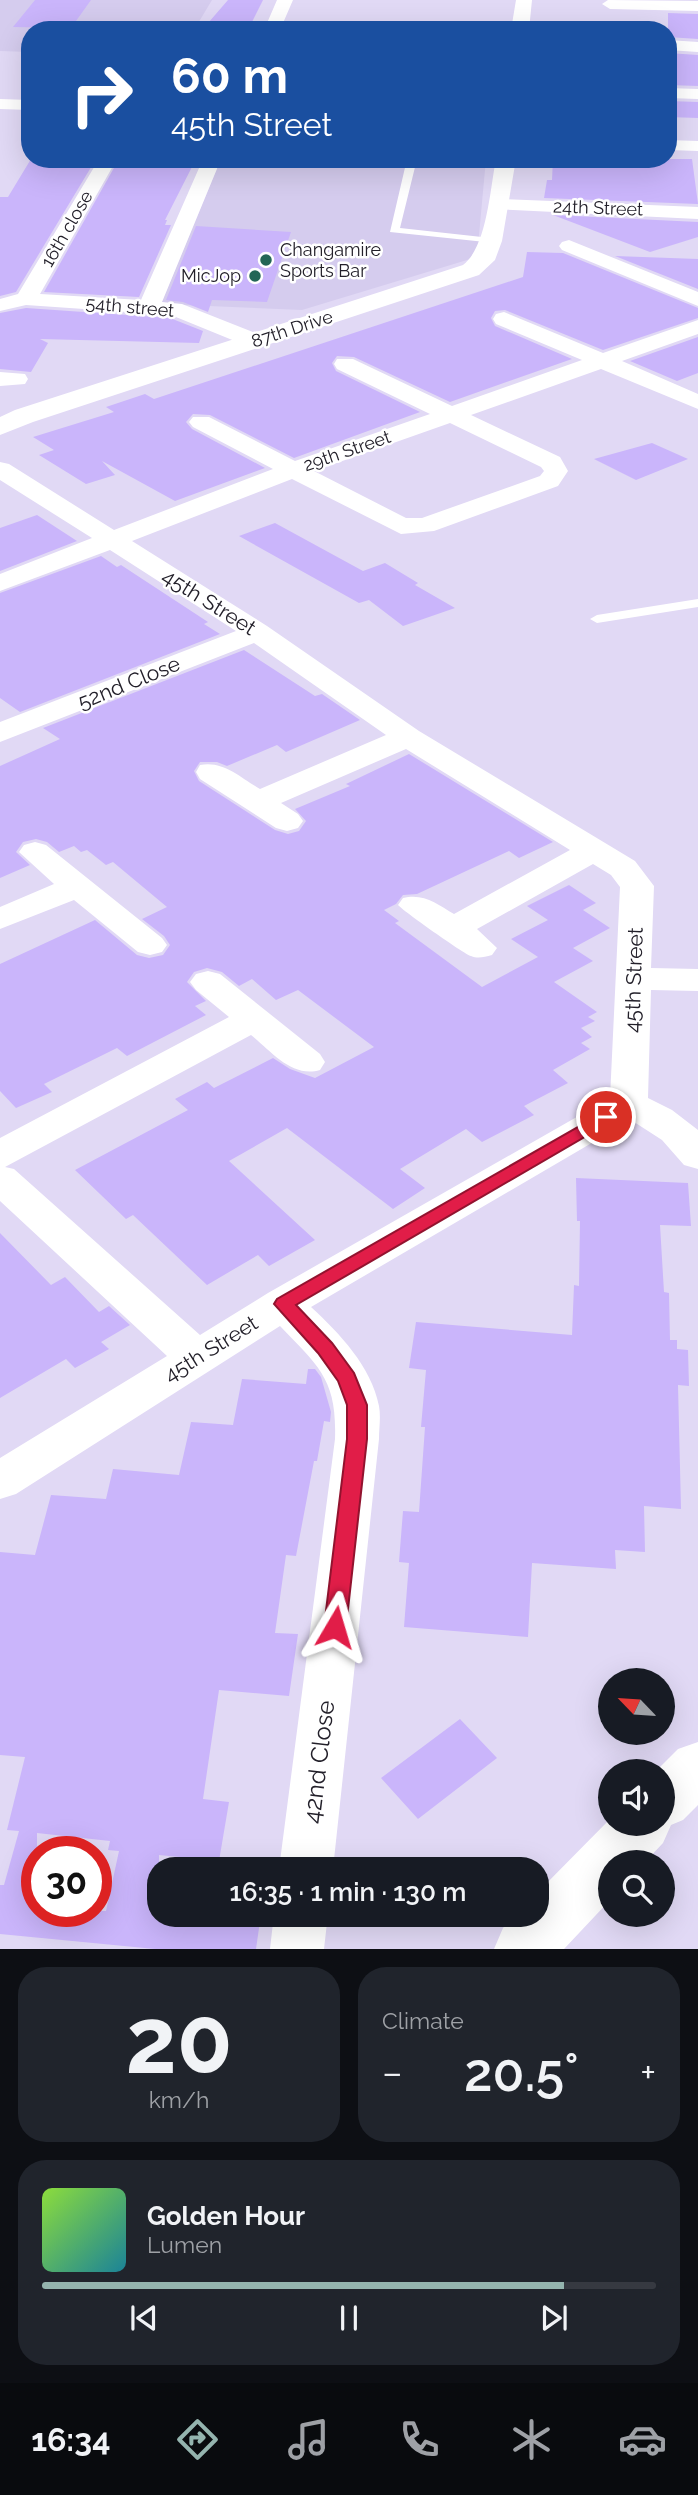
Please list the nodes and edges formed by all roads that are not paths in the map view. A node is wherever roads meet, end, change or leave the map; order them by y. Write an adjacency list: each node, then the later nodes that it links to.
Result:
1 (285, 0): 5 (street)
2 (524, 0): 6 (street)
3 (610, 4): 4 (street)
4 (698, 6)
5 (276, 21)
6 (521, 21)
7 (677, 46): 8 (street)
8 (698, 47)
9 (677, 93): 10 (street)
10 (698, 94)
11 (0, 104): 12 (street)
12 (21, 105)
13 (677, 145): 14 (street)
14 (698, 146)
15 (103, 168): 25 (street, 16th close)
16 (208, 168): 28 (street)
17 (410, 168): 21 (lane)
18 (505, 168): 19 (street, 87th Drive)
19 (499, 205): 20 (street, 24th Street); 21 (street, 87th Drive)
20 (698, 213)
21 (491, 241): 31 (street, 87th Drive)
22 (569, 246): 23 (street)
23 (607, 263): 24 (street); 26 (street)
24 (573, 274)
25 (26, 299): 27 (street, 54th street); 28 (street, 54th street)
26 (698, 300)
27 (0, 304)
28 (149, 307): 31 (street, 54th street)
29 (504, 319): 32 (street)
30 (698, 327): 32 (street, 29th Street)
31 (254, 341): 37 (street, 87th Drive)
32 (603, 363): 34 (street); 35 (street, 29th Street)
33 (345, 364): 35 (street)
34 (698, 402)
35 (451, 415): 39 (street, 29th Street); 39 (street)
36 (201, 422): 39 (street)
37 (0, 427)
38 (0, 469): 40 (street, 45th Street)
39 (293, 470): 40 (street, 29th Street)
40 (110, 540): 41 (street, 29th Street); 44 (street, 45th Street)
41 (0, 583)
42 (698, 603): 43 (lane)
43 (597, 619)
44 (257, 632): 45 (street, 52nd Close); 46 (street, 45th Street)
45 (0, 733)
46 (408, 737): 48 (street); 50 (street, 45th Street)
47 (211, 772): 48 (street)
48 (257, 802): 49 (street)
49 (287, 821)
50 (593, 850): 53 (street); 56 (street, 45th Street)
51 (35, 852): 52 (street)
52 (78, 886): 54 (street); 55 (street)
53 (415, 905)
54 (0, 919)
55 (150, 945)
56 (634, 978): 57 (street); 61 (street, 45th Street)
57 (698, 980)
58 (208, 982): 59 (street)
59 (254, 1019): 60 (street); 62 (street)
60 (307, 1062)
61 (629, 1104): 63 (street); 65 (street, 45th Street)
62 (0, 1156)
63 (698, 1156)
64 (0, 1179): 66 (street)
65 (283, 1304): 66 (street, 45th Street); 71 (street, 42nd Close)
66 (197, 1358): 67 (street, 45th Street)
67 (0, 1481)
68 (698, 1767): 69 (street)
69 (675, 1790)
70 (632, 1836): 74 (street)
71 (307, 1857)
72 (300, 1927): 73 (street)
73 (297, 1949)
74 (524, 1949)

